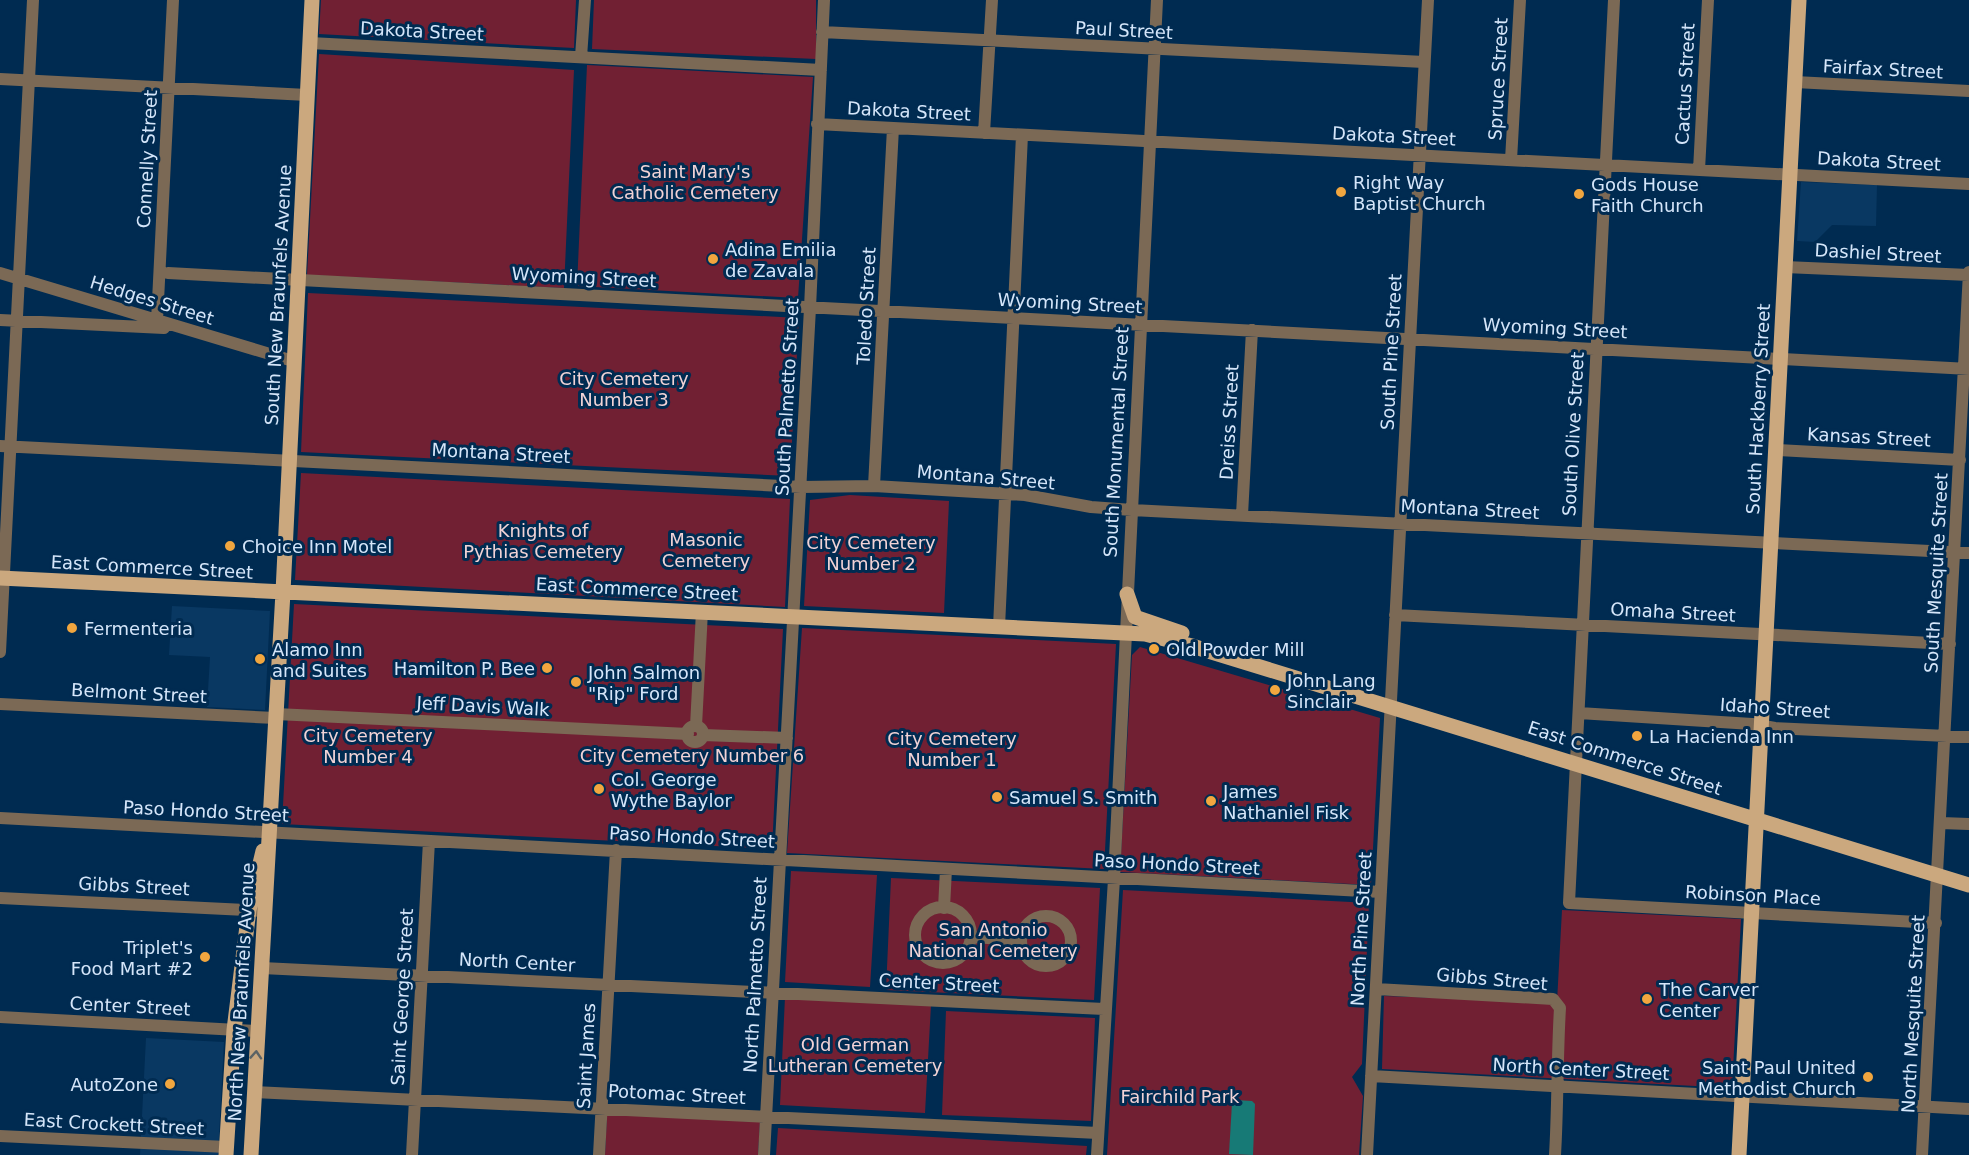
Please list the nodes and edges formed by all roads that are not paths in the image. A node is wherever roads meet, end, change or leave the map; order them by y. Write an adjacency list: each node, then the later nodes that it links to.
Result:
1 (33, 0): 21 (street)
2 (173, 0): 23 (street, Connelly Street)
3 (312, 0): 15 (main road, South New Braunfels Avenue)
4 (585, 0): 17 (street)
5 (824, 0): 13 (street, South Palmetto Street)
6 (992, 0): 14 (street)
7 (1157, 0): 16 (street, South Monumental Street)
8 (1428, 0): 18 (street, South Pine Street)
9 (1520, 0): 32 (street, Spruce Street)
10 (1614, 0): 33 (street, South Olive Street)
11 (1707, 0): 34 (street, Cactus Street)
12 (1799, 0): 22 (main road, South Hackberry Street)
13 (822, 32): 14 (street, Paul Street); 19 (street, South Palmetto Street)
14 (988, 41): 16 (street, Paul Street); 28 (street)
15 (310, 43): 17 (street, Dakota Street); 25 (main road, South New Braunfels Avenue)
16 (1154, 49): 18 (street, Paul Street); 30 (street, South Monumental Street)
17 (581, 57): 19 (street, Dakota Street)
18 (1424, 62): 31 (street, South Pine Street)
19 (820, 70): 26 (street, South Palmetto Street)
20 (0, 79): 21 (street)
21 (29, 80): 23 (street); 41 (street)
22 (1795, 82): 24 (street, Fairfax Street); 35 (main road, South Hackberry Street)
23 (169, 88): 25 (street); 48 (street, Connelly Street)
24 (1969, 91)
25 (307, 95): 42 (main road, South New Braunfels Avenue)
26 (817, 124): 27 (street, Dakota Street); 43 (street, South Palmetto Street)
27 (893, 128): 28 (street, Dakota Street); 44 (street, Toledo Street)
28 (984, 133): 29 (street, Dakota Street)
29 (1022, 135): 30 (street, Dakota Street); 45 (street)
30 (1149, 141): 31 (street, Dakota Street); 49 (street, South Monumental Street)
31 (1420, 155): 32 (street, Dakota Street); 52 (street, South Pine Street)
32 (1511, 160): 33 (street, Dakota Street)
33 (1605, 165): 34 (street, Dakota Street); 53 (street, South Olive Street)
34 (1699, 170): 35 (street, Dakota Street)
35 (1790, 174): 36 (street, Dakota Street); 37 (main road, South Hackberry Street)
36 (1969, 184)
37 (1785, 267): 40 (street, Dashiel Street); 54 (main road, South Hackberry Street)
38 (0, 273): 41 (street, Hedges Street)
39 (168, 273): 42 (street, Wyoming Street)
40 (1969, 274): 56 (street, South Mesquite Street)
41 (18, 279): 47 (street); 48 (street, Hedges Street)
42 (298, 279): 43 (street, Wyoming Street); 55 (main road, South New Braunfels Avenue)
43 (810, 308): 44 (street, Wyoming Street); 62 (street, South Palmetto Street)
44 (884, 311): 45 (street, Wyoming Street); 61 (street, Toledo Street)
45 (1012, 318): 49 (street, Wyoming Street); 63 (street)
46 (0, 320): 47 (street)
47 (16, 321): 50 (street); 57 (street)
48 (157, 321): 50 (street, Hedges Street)
49 (1140, 325): 51 (street, Wyoming Street); 64 (street, South Monumental Street)
50 (186, 329): 55 (street, Hedges Street)
51 (1252, 330): 52 (street, Wyoming Street); 65 (street, Dreiss Street)
52 (1410, 338): 53 (street, Wyoming Street); 66 (street, South Pine Street)
53 (1596, 348): 54 (street, Wyoming Street); 67 (street, South Olive Street)
54 (1780, 358): 56 (street, Wyoming Street); 58 (main road, South Hackberry Street)
55 (293, 361): 59 (main road, South New Braunfels Avenue)
56 (1967, 369): 60 (street, South Mesquite Street)
57 (6, 447): 59 (street, Montana Street); 71 (street)
58 (1776, 450): 60 (street, Kansas Street); 68 (main road, South Hackberry Street)
59 (290, 460): 62 (street, Montana Street); 72 (main road, South New Braunfels Avenue)
60 (1960, 460): 69 (street, South Mesquite Street)
61 (874, 486): 62 (street, Montana Street); 63 (street, Montana Street)
62 (801, 487): 76 (street, South Palmetto Street)
63 (1004, 494): 64 (street, Montana Street); 78 (street)
64 (1131, 510): 65 (street, Montana Street); 73 (street, South Monumental Street)
65 (1242, 515): 66 (street, Montana Street)
66 (1400, 524): 67 (street, Montana Street); 75 (street, South Pine Street)
67 (1586, 532): 68 (street, Montana Street); 77 (street, South Olive Street)
68 (1771, 543): 69 (street, Montana Street); 80 (main road, South Hackberry Street)
69 (1955, 553): 70 (street, Montana Street); 81 (street, South Mesquite Street)
70 (1969, 553)
71 (2, 579): 72 (main road, East Commerce Street); 82 (street)
72 (283, 592): 74 (main road, East Commerce Street); 87 (main road, North New Braunfels Avenue)
73 (1127, 594): 79 (street, South Monumental Street); 83 (main road, East Commerce Street)
74 (702, 611): 76 (main road, East Commerce Street); 89 (street)
75 (1395, 615): 77 (street, Omaha Street); 85 (street, South Pine Street)
76 (794, 617): 78 (main road, East Commerce Street); 92 (street, North Palmetto Street)
77 (1582, 626): 80 (street, Omaha Street); 86 (street, South Olive Street)
78 (999, 627): 79 (main road, East Commerce Street)
79 (1125, 633): 83 (main road, East Commerce Street); 104 (street, South Monumental Street)
80 (1766, 634): 81 (street, Omaha Street); 88 (main road, South Hackberry Street)
81 (1950, 644): 90 (street, South Mesquite Street)
82 (0, 652)
83 (1268, 669): 85 (main road, East Commerce Street)
84 (0, 704): 87 (street, Belmont Street)
85 (1391, 706): 93 (main road, East Commerce Street); 106 (street, North Pine Street)
86 (1579, 713): 88 (street, Idaho Street); 93 (street, South Olive Street)
87 (276, 716): 89 (street, Jeff Davis Walk); 98 (main road, North New Braunfels Avenue)
88 (1761, 726): 90 (street, Idaho Street); 95 (main road, South Hackberry Street)
89 (696, 732): 92 (street, Jeff Davis Walk)
90 (1946, 736): 91 (street, Idaho Street); 96 (street, South Mesquite Street)
91 (1969, 737)
92 (787, 738): 101 (street, North Palmetto Street)
93 (1576, 763): 95 (main road, East Commerce Street); 108 (street, South Olive Street)
94 (0, 818): 98 (street, Paso Hondo Street)
95 (1756, 820): 103 (main road, East Commerce Street); 112 (main road, South Hackberry Street)
96 (1941, 823): 97 (street); 103 (street, South Mesquite Street)
97 (1969, 824)
98 (269, 831): 99 (street, Paso Hondo Street); 110 (main road, North New Braunfels Avenue); 111 (main road, North New Braunfels Avenue)
99 (429, 841): 100 (street, Paso Hondo Street); 117 (street, Saint George Street)
100 (616, 850): 101 (street, Paso Hondo Street); 118 (street, Saint James)
101 (780, 860): 102 (street, Paso Hondo Street); 120 (street, North Palmetto Street)
102 (946, 869): 104 (street, Paso Hondo Street); 109 (street)
103 (1938, 876): 105 (main road, East Commerce Street); 113 (street, North Mesquite Street)
104 (1114, 879): 106 (street, Paso Hondo Street); 121 (street, South Monumental Street)
105 (1969, 885)
106 (1381, 892): 119 (street, North Pine Street)
107 (0, 898): 110 (street, Gibbs Street)
108 (1569, 903): 112 (street, Robinson Place)
109 (944, 908): 114 (street); 114 (street)
110 (249, 910): 111 (street, Gibbs Street); 123 (main road, North New Braunfels Avenue)
111 (266, 911): 116 (main road, North New Braunfels Avenue)
112 (1752, 913): 113 (street, Robinson Place); 128 (main road, South Hackberry Street)
113 (1936, 923): 130 (street, North Mesquite Street)
114 (971, 937): 115 (street)
115 (1021, 940): 115 (street)
116 (262, 968): 117 (street, North Center); 124 (main road, North New Braunfels Avenue)
117 (421, 976): 118 (street, North Center); 129 (street, Saint George Street)
118 (609, 985): 120 (street, North Center); 131 (street, Saint James)
119 (1376, 988): 125 (street, North Pine Street); 126 (street, Gibbs Street)
120 (772, 992): 121 (street, Center Street); 133 (street, North Palmetto Street)
121 (1104, 1009): 134 (street, South Monumental Street)
122 (0, 1017): 123 (street, Center Street)
123 (234, 1030): 124 (street, Center Street); 136 (main road, North New Braunfels Avenue)
124 (258, 1031): 127 (main road, North New Braunfels Avenue, one-way to 124)
125 (1371, 1076): 126 (street, North Center Street); 143 (street, North Pine Street)
126 (1559, 1086): 128 (street, North Center Street); 144 (street, Gibbs Street)
127 (254, 1092): 129 (street, Potomac Street); 138 (main road, North New Braunfels Avenue)
128 (1742, 1096): 130 (street, North Center Street); 145 (main road, South Hackberry Street)
129 (415, 1099): 131 (street, Potomac Street); 139 (street, Saint George Street)
130 (1926, 1107): 132 (street, North Center Street); 146 (street, North Mesquite Street)
131 (602, 1108): 133 (street, Potomac Street); 140 (street, Saint James)
132 (1969, 1109)
133 (766, 1116): 134 (street, Potomac Street); 141 (street, North Palmetto Street)
134 (1098, 1133): 142 (street, South Monumental Street)
135 (0, 1136): 136 (street, East Crockett Street)
136 (226, 1151): 137 (main road)
137 (244, 1155)
138 (251, 1155)
139 (412, 1155)
140 (599, 1155)
141 (764, 1155)
142 (1096, 1155)
143 (1367, 1155)
144 (1555, 1155)
145 (1739, 1155)
146 (1922, 1155)

